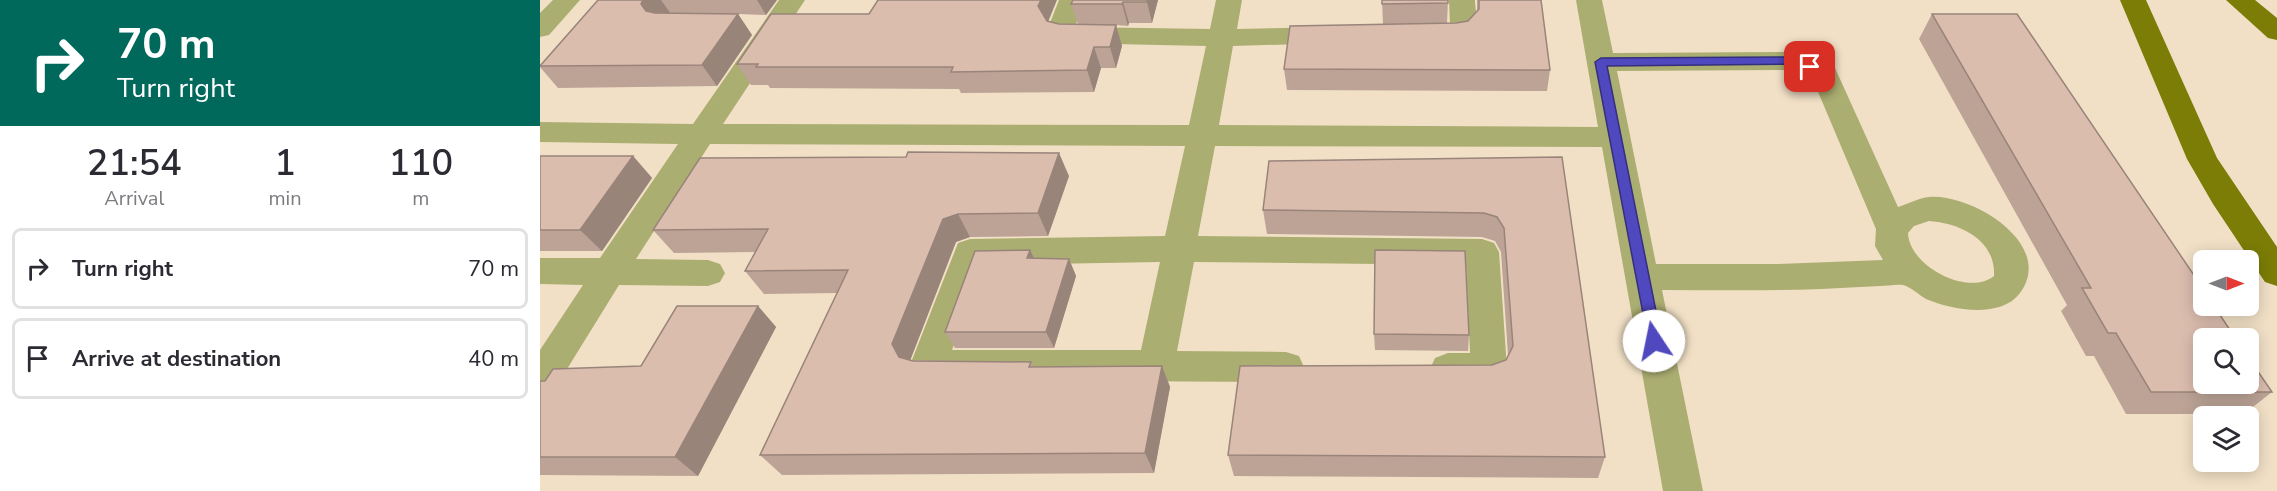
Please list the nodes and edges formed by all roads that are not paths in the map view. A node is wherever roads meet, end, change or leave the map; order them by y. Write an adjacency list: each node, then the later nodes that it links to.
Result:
1 (567, 0): 11 (street)
2 (792, 0): 9 (street)
3 (1072, 0): 15 (street)
4 (1229, 0): 15 (street)
5 (1462, 0): 13 (street)
6 (1589, 0): 16 (street)
7 (2133, 0): 27 (main road)
8 (2239, 0): 12 (main road)
9 (763, 24): 10 (street); 18 (street)
10 (810, 25)
11 (540, 29)
12 (2277, 32)
13 (1398, 34)
14 (1363, 35): 15 (street)
15 (1221, 38): 19 (street)
16 (1601, 62): 20 (street); 21 (street)
17 (540, 132): 18 (street)
18 (702, 134): 19 (street); 24 (street)
19 (1201, 135): 20 (street); 22 (street)
20 (1615, 137): 28 (street)
21 (1892, 230): 25 (street); 25 (street)
22 (1180, 249): 29 (street); 29 (street); 31 (street)
23 (540, 271): 24 (street)
24 (611, 271): 26 (street); 33 (street)
25 (1908, 272): 28 (street)
26 (708, 273)
27 (2277, 273)
28 (1642, 277): 34 (street)
29 (1156, 366): 30 (street)
30 (1322, 367)
31 (1417, 368)
32 (590, 370): 33 (street)
33 (543, 372)
34 (1683, 491)

